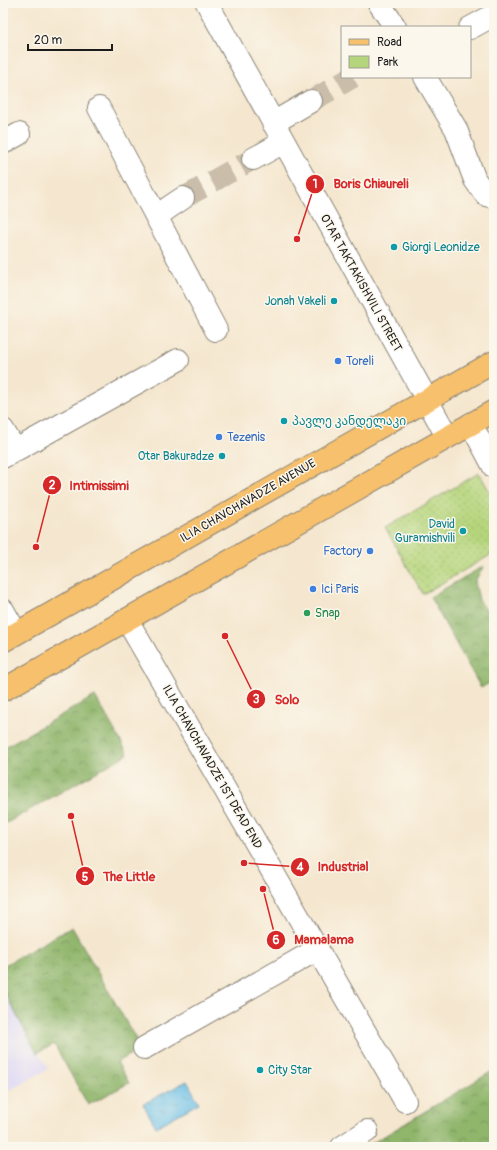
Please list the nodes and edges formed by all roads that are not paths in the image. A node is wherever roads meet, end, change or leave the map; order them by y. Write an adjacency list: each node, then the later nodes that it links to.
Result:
1 (207, 3): 9 (street, OTAR TAKTAKISHVILI STREET)
2 (379, 3): 4 (street)
3 (494, 16): 5 (street)
4 (394, 26)
5 (471, 28)
6 (426, 78): 12 (street)
7 (311, 101): 9 (street)
8 (99, 108): 14 (street)
9 (273, 123): 10 (street, OTAR TAKTAKISHVILI STREET)
10 (284, 142): 11 (street); 18 (street, OTAR TAKTAKISHVILI STREET)
11 (253, 159)
12 (494, 197)
13 (183, 198): 14 (street)
14 (157, 216): 15 (street)
15 (216, 330)
16 (178, 360): 23 (street)
17 (494, 362): 18 (main road, ILIA CHAVCHAVADZE AVENUE)
18 (427, 400): 22 (street, OTAR TAKTAKISHVILI STREET); 27 (main road, ILIA CHAVCHAVADZE AVENUE)
19 (494, 411): 20 (main road)
20 (471, 424): 22 (main road); 24 (street)
21 (3, 430): 23 (street)
22 (447, 436): 26 (main road)
23 (9, 454)
24 (494, 467)
25 (3, 610): 27 (street)
26 (128, 620): 28 (main road); 29 (street, ILIA CHAVCHAVADZE 1ST DEAD END)
27 (10, 637)
28 (3, 690)
29 (318, 949): 30 (street); 31 (street, ILIA CHAVCHAVADZE 1ST DEAD END)
30 (144, 1048)
31 (405, 1101)
32 (367, 1131): 33 (street)
33 (342, 1147)

